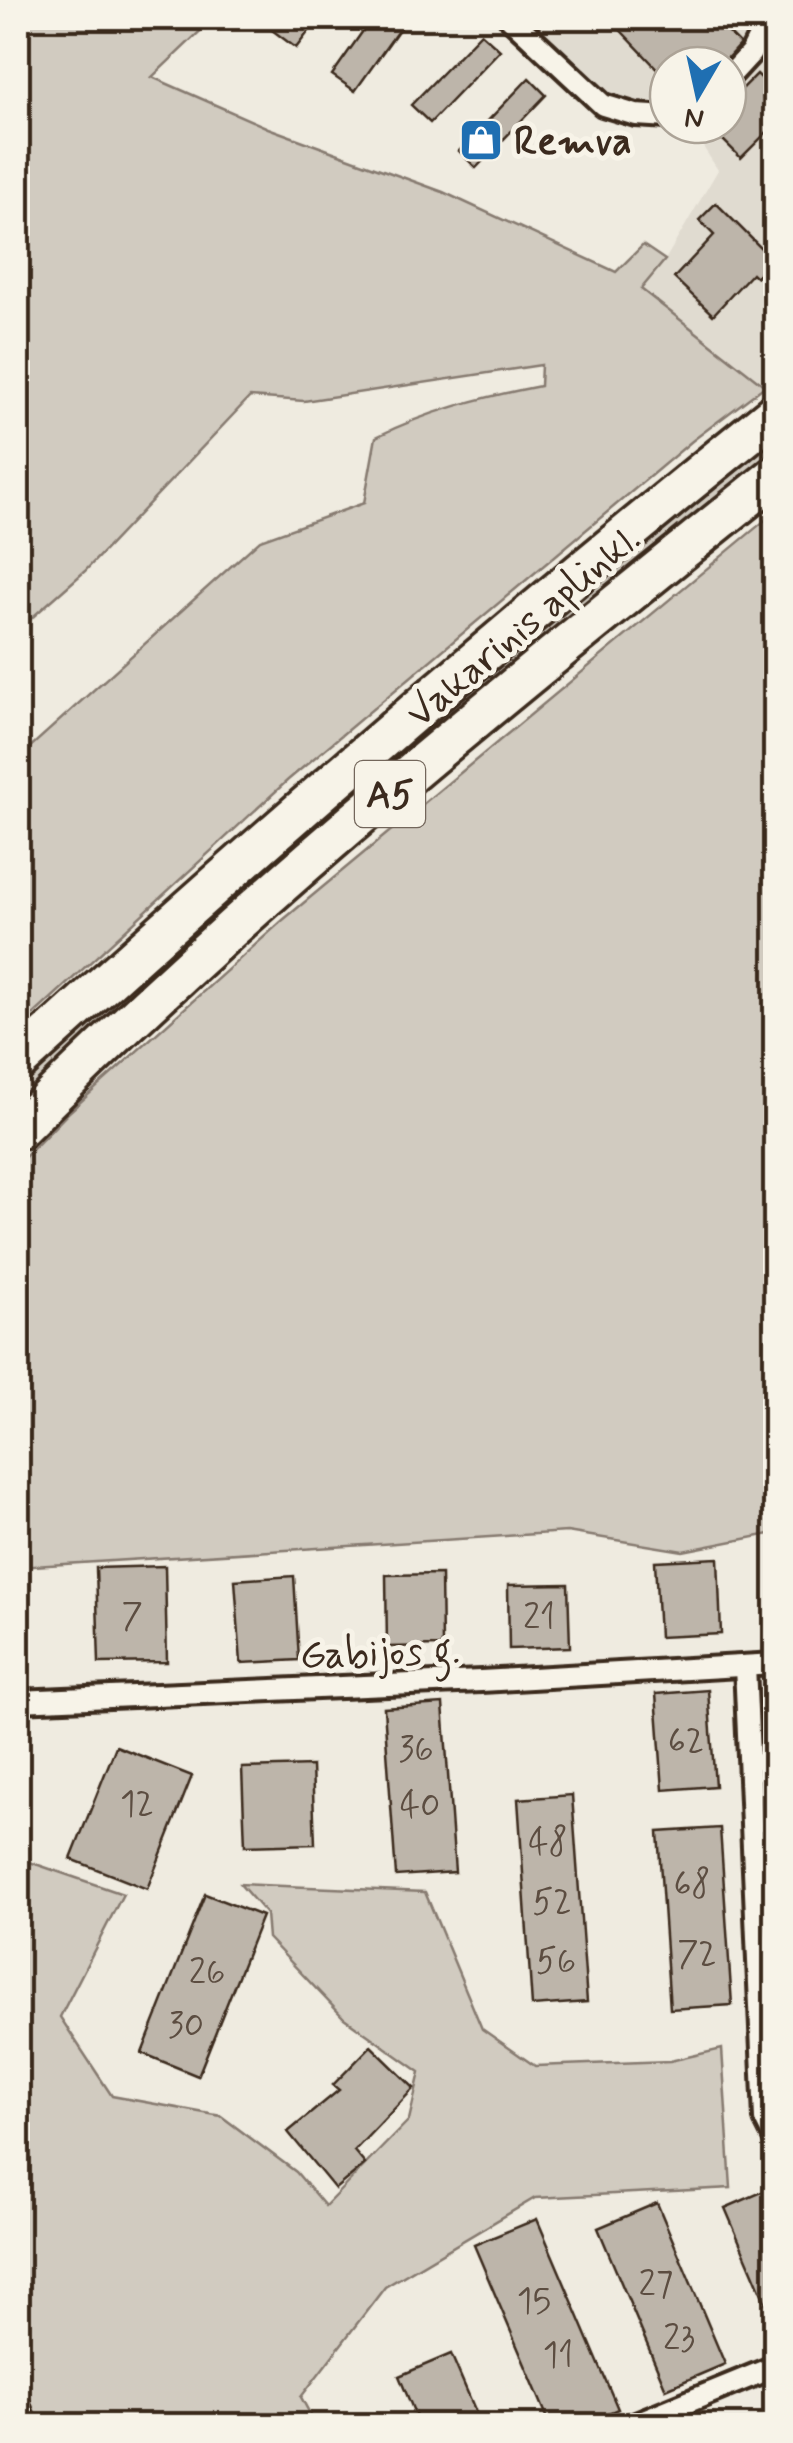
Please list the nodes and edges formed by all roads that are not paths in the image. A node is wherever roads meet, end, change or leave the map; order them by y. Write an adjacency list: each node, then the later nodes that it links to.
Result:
1 (510, 18): 4 (street)
2 (768, 18): 3 (street)
3 (748, 56)
4 (648, 115)
5 (776, 412): 7 (highway, Vakarinis aplinkl. / A5)
6 (776, 475): 8 (highway, Vakarinis aplinkl. / A5)
7 (18, 1062)
8 (18, 1130)
9 (776, 1664): 10 (street, Gabijos g.)
10 (745, 1666): 11 (street, Gabijos g.); 12 (street)
11 (18, 1701)
12 (776, 2141)
13 (776, 2366): 16 (street)
14 (18, 2404): 15 (street)
15 (26, 2426)
16 (629, 2426)

